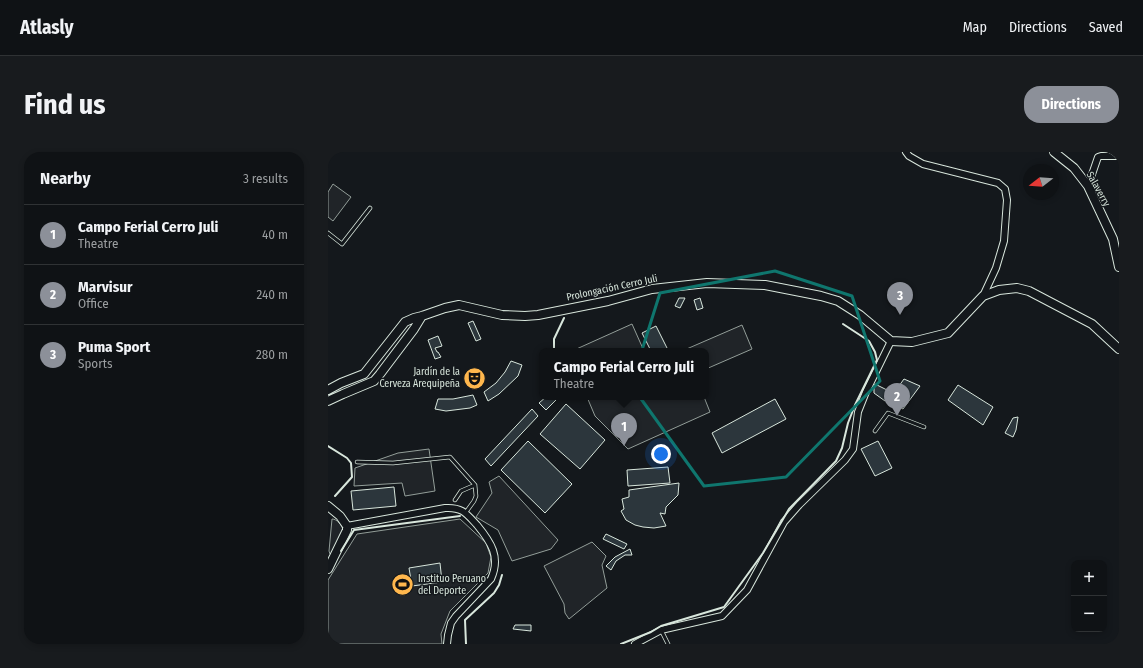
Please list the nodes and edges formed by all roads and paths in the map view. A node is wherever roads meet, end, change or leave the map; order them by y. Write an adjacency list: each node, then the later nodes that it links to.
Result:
1 (906, 152): 8 (street)
2 (1054, 152): 4 (street, Salaverry)
3 (1119, 156): 4 (street)
4 (1088, 186): 7 (street, Salaverry)
5 (370, 208): 6 (lane)
6 (328, 233)
7 (1119, 267)
8 (983, 296): 10 (street); 11 (street)
9 (422, 316): 10 (street, Prolongación Cerro Juli); 12 (street, Prolongación Cerro Juli); 13 (street)
10 (891, 341): 23 (street)
11 (1119, 349)
12 (328, 390)
13 (328, 401)
14 (924, 427): 15 (lane)
15 (875, 431)
16 (357, 462): 17 (lane)
17 (474, 485): 18 (lane); 20 (lane)
18 (455, 500)
19 (328, 506): 21 (street)
20 (466, 512): 21 (street); 24 (street)
21 (348, 526): 22 (street)
22 (328, 569)
23 (661, 630): 25 (street); 26 (lane)
24 (447, 644)
25 (635, 644)
26 (668, 644)

